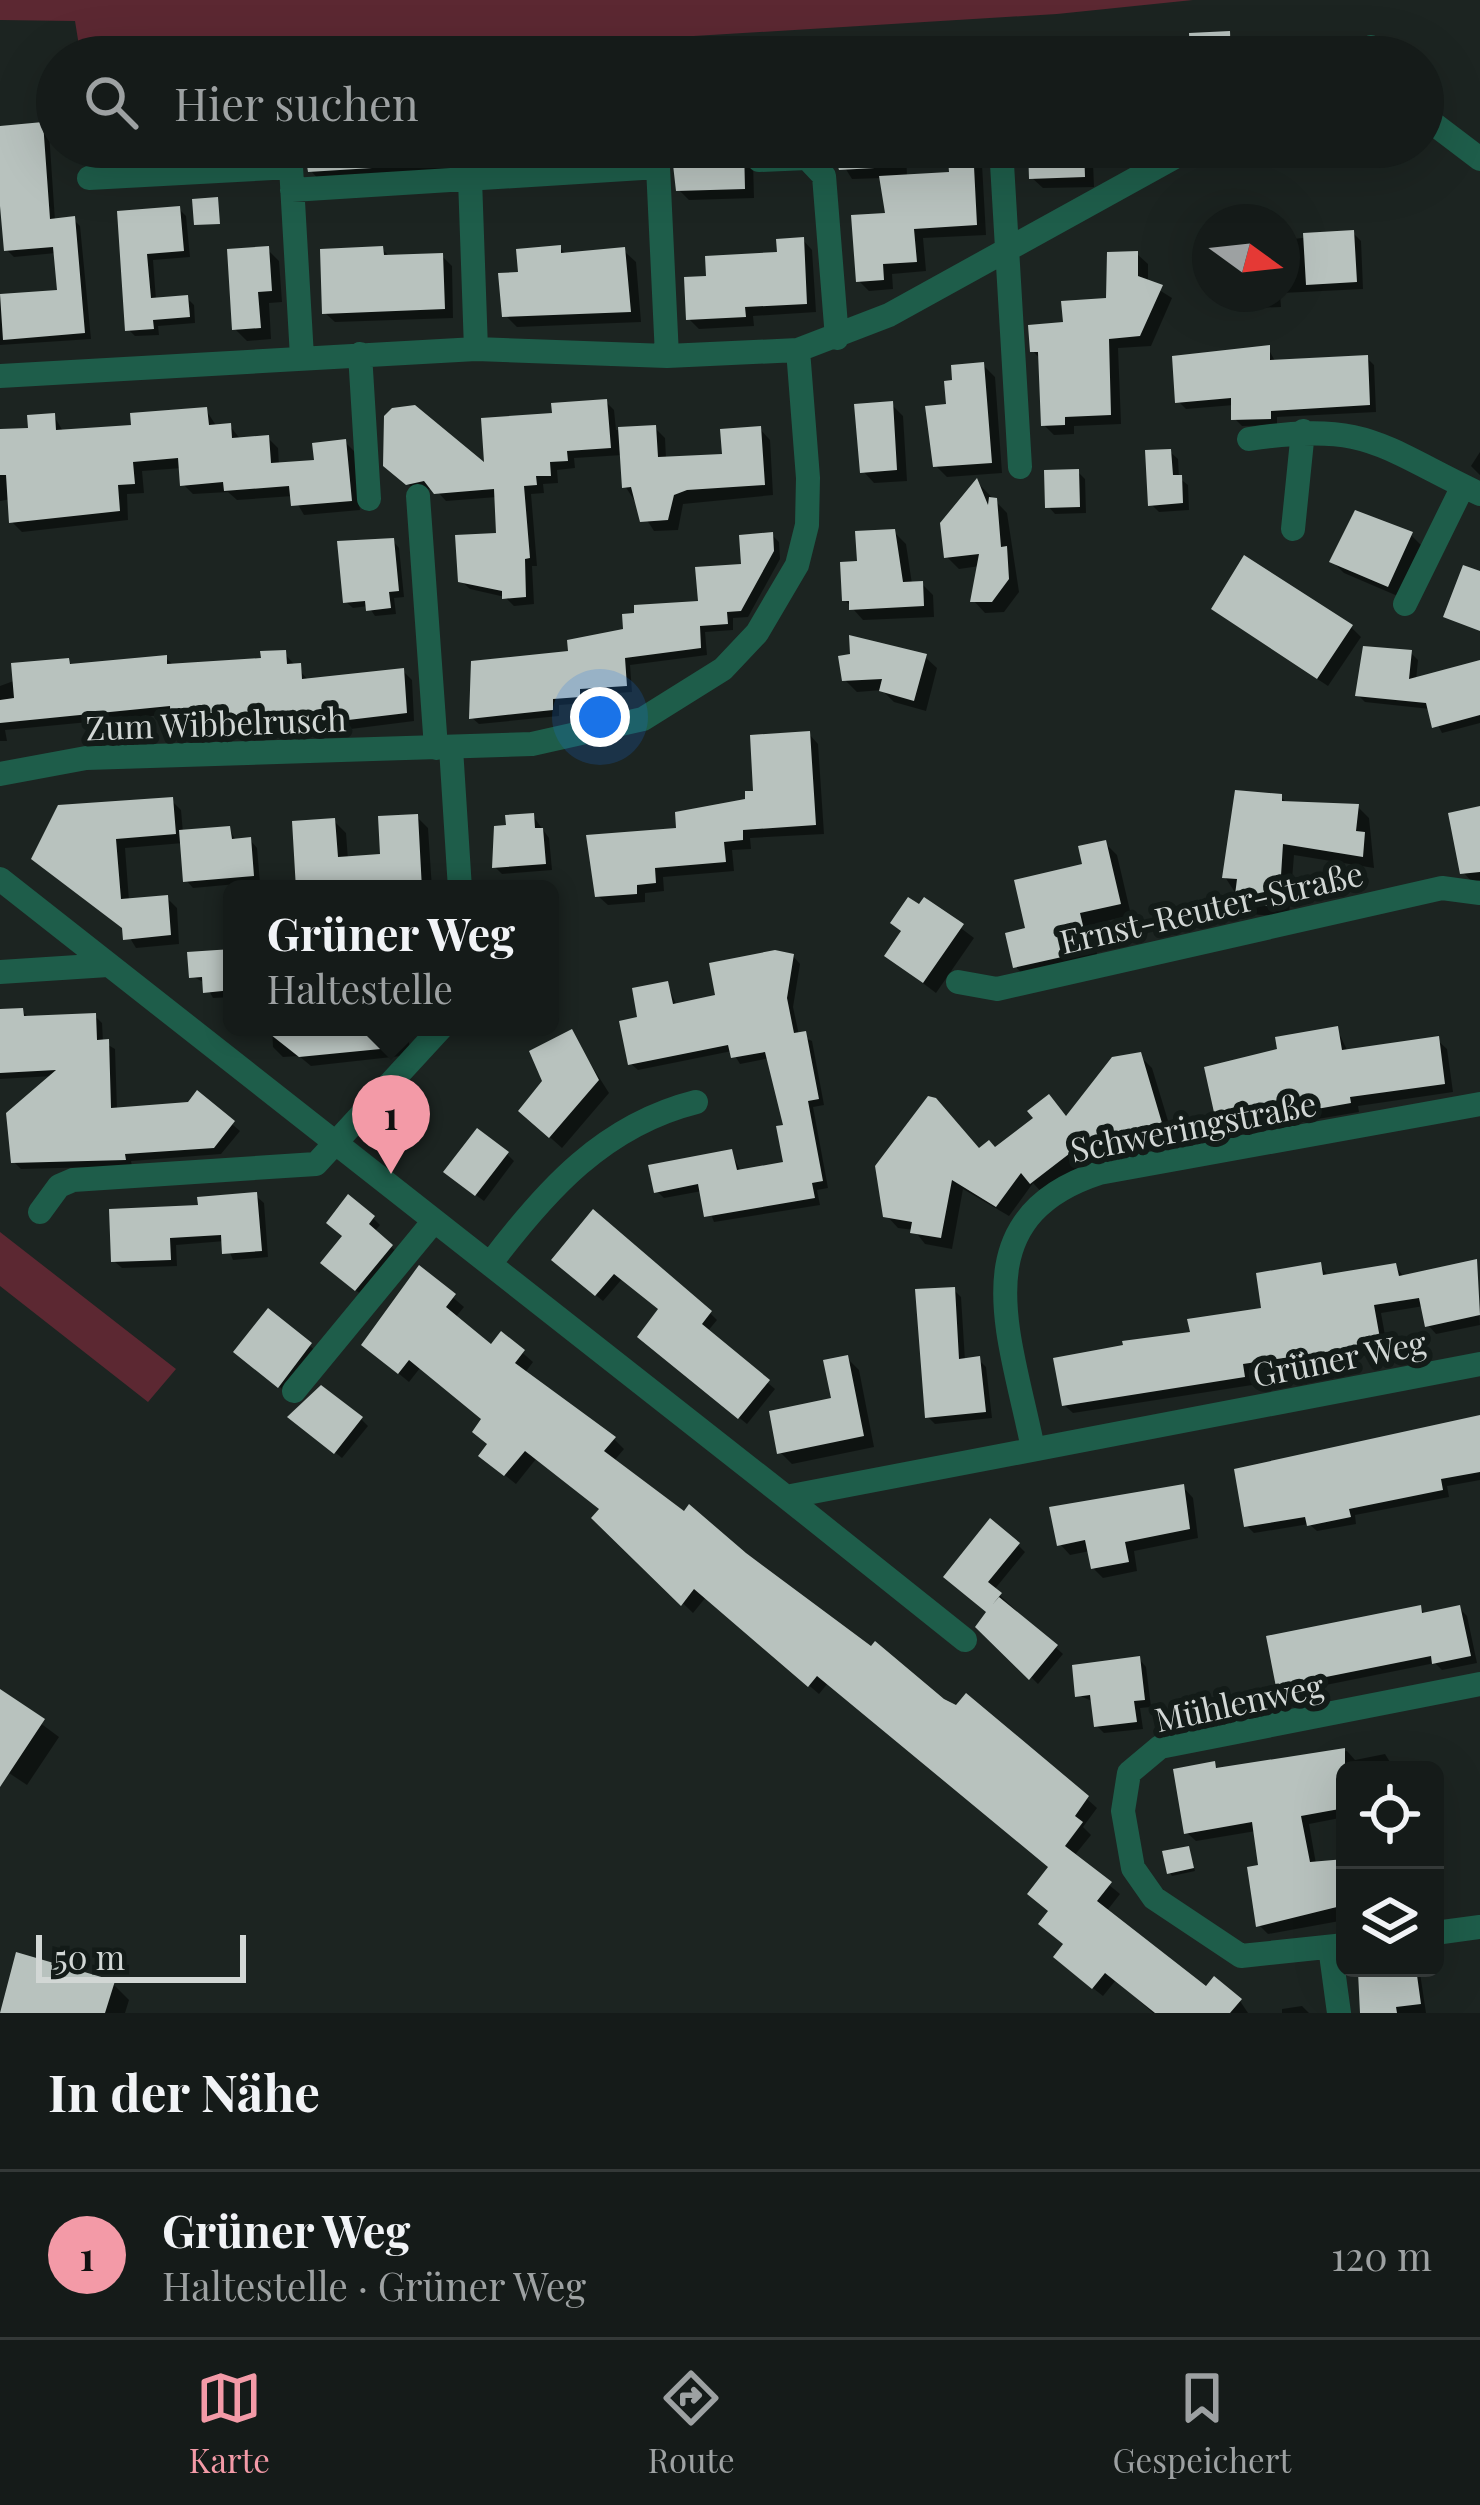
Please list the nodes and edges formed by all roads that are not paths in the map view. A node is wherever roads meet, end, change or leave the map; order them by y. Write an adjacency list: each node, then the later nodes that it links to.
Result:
1 (1444, 132): 2 (street)
2 (1480, 159)
3 (273, 168): 10 (street)
4 (291, 168): 12 (street)
5 (642, 168): 11 (street)
6 (658, 168): 18 (street)
7 (816, 168): 14 (street)
8 (1001, 168): 13 (street)
9 (1155, 168): 13 (street)
10 (89, 178)
11 (470, 179): 12 (street); 15 (street)
12 (292, 190): 19 (street)
13 (1006, 251): 14 (street); 23 (street)
14 (838, 338): 16 (street)
15 (476, 350): 17 (street); 18 (street)
16 (798, 350): 18 (street); 29 (street, Zum Wibbelrusch)
17 (360, 354): 19 (street); 26 (street)
18 (667, 356)
19 (302, 357): 20 (street)
20 (0, 376)
21 (1303, 431): 22 (street); 24 (street); 27 (street)
22 (1249, 439)
23 (1020, 467)
24 (1471, 490): 28 (street)
25 (418, 496): 29 (street)
26 (369, 500)
27 (1293, 529)
28 (1405, 604)
29 (444, 748): 30 (street, Zum Wibbelrusch); 32 (street)
30 (0, 774)
31 (0, 879): 34 (street)
32 (459, 880)
33 (1480, 893): 36 (street, Ernst-Reuter-Straße)
34 (109, 965): 35 (street); 40 (street)
35 (0, 972)
36 (958, 982)
37 (434, 1036): 40 (street)
38 (696, 1102): 43 (street)
39 (1480, 1104): 46 (street, Schweringstraße)
40 (337, 1145): 41 (street); 42 (street)
41 (40, 1212)
42 (434, 1221): 43 (street); 45 (street)
43 (490, 1264): 47 (street)
44 (1480, 1364): 46 (street, Grüner Weg)
45 (294, 1391)
46 (1033, 1449): 47 (street, Grüner Weg)
47 (786, 1497): 48 (street)
48 (965, 1640)
49 (1480, 1684): 52 (street, Mühlenweg)
50 (1480, 1927): 51 (street)
51 (1444, 1932)
52 (1336, 1946)
53 (1338, 1977): 54 (street, Mühlenweg)
54 (1340, 2013)

